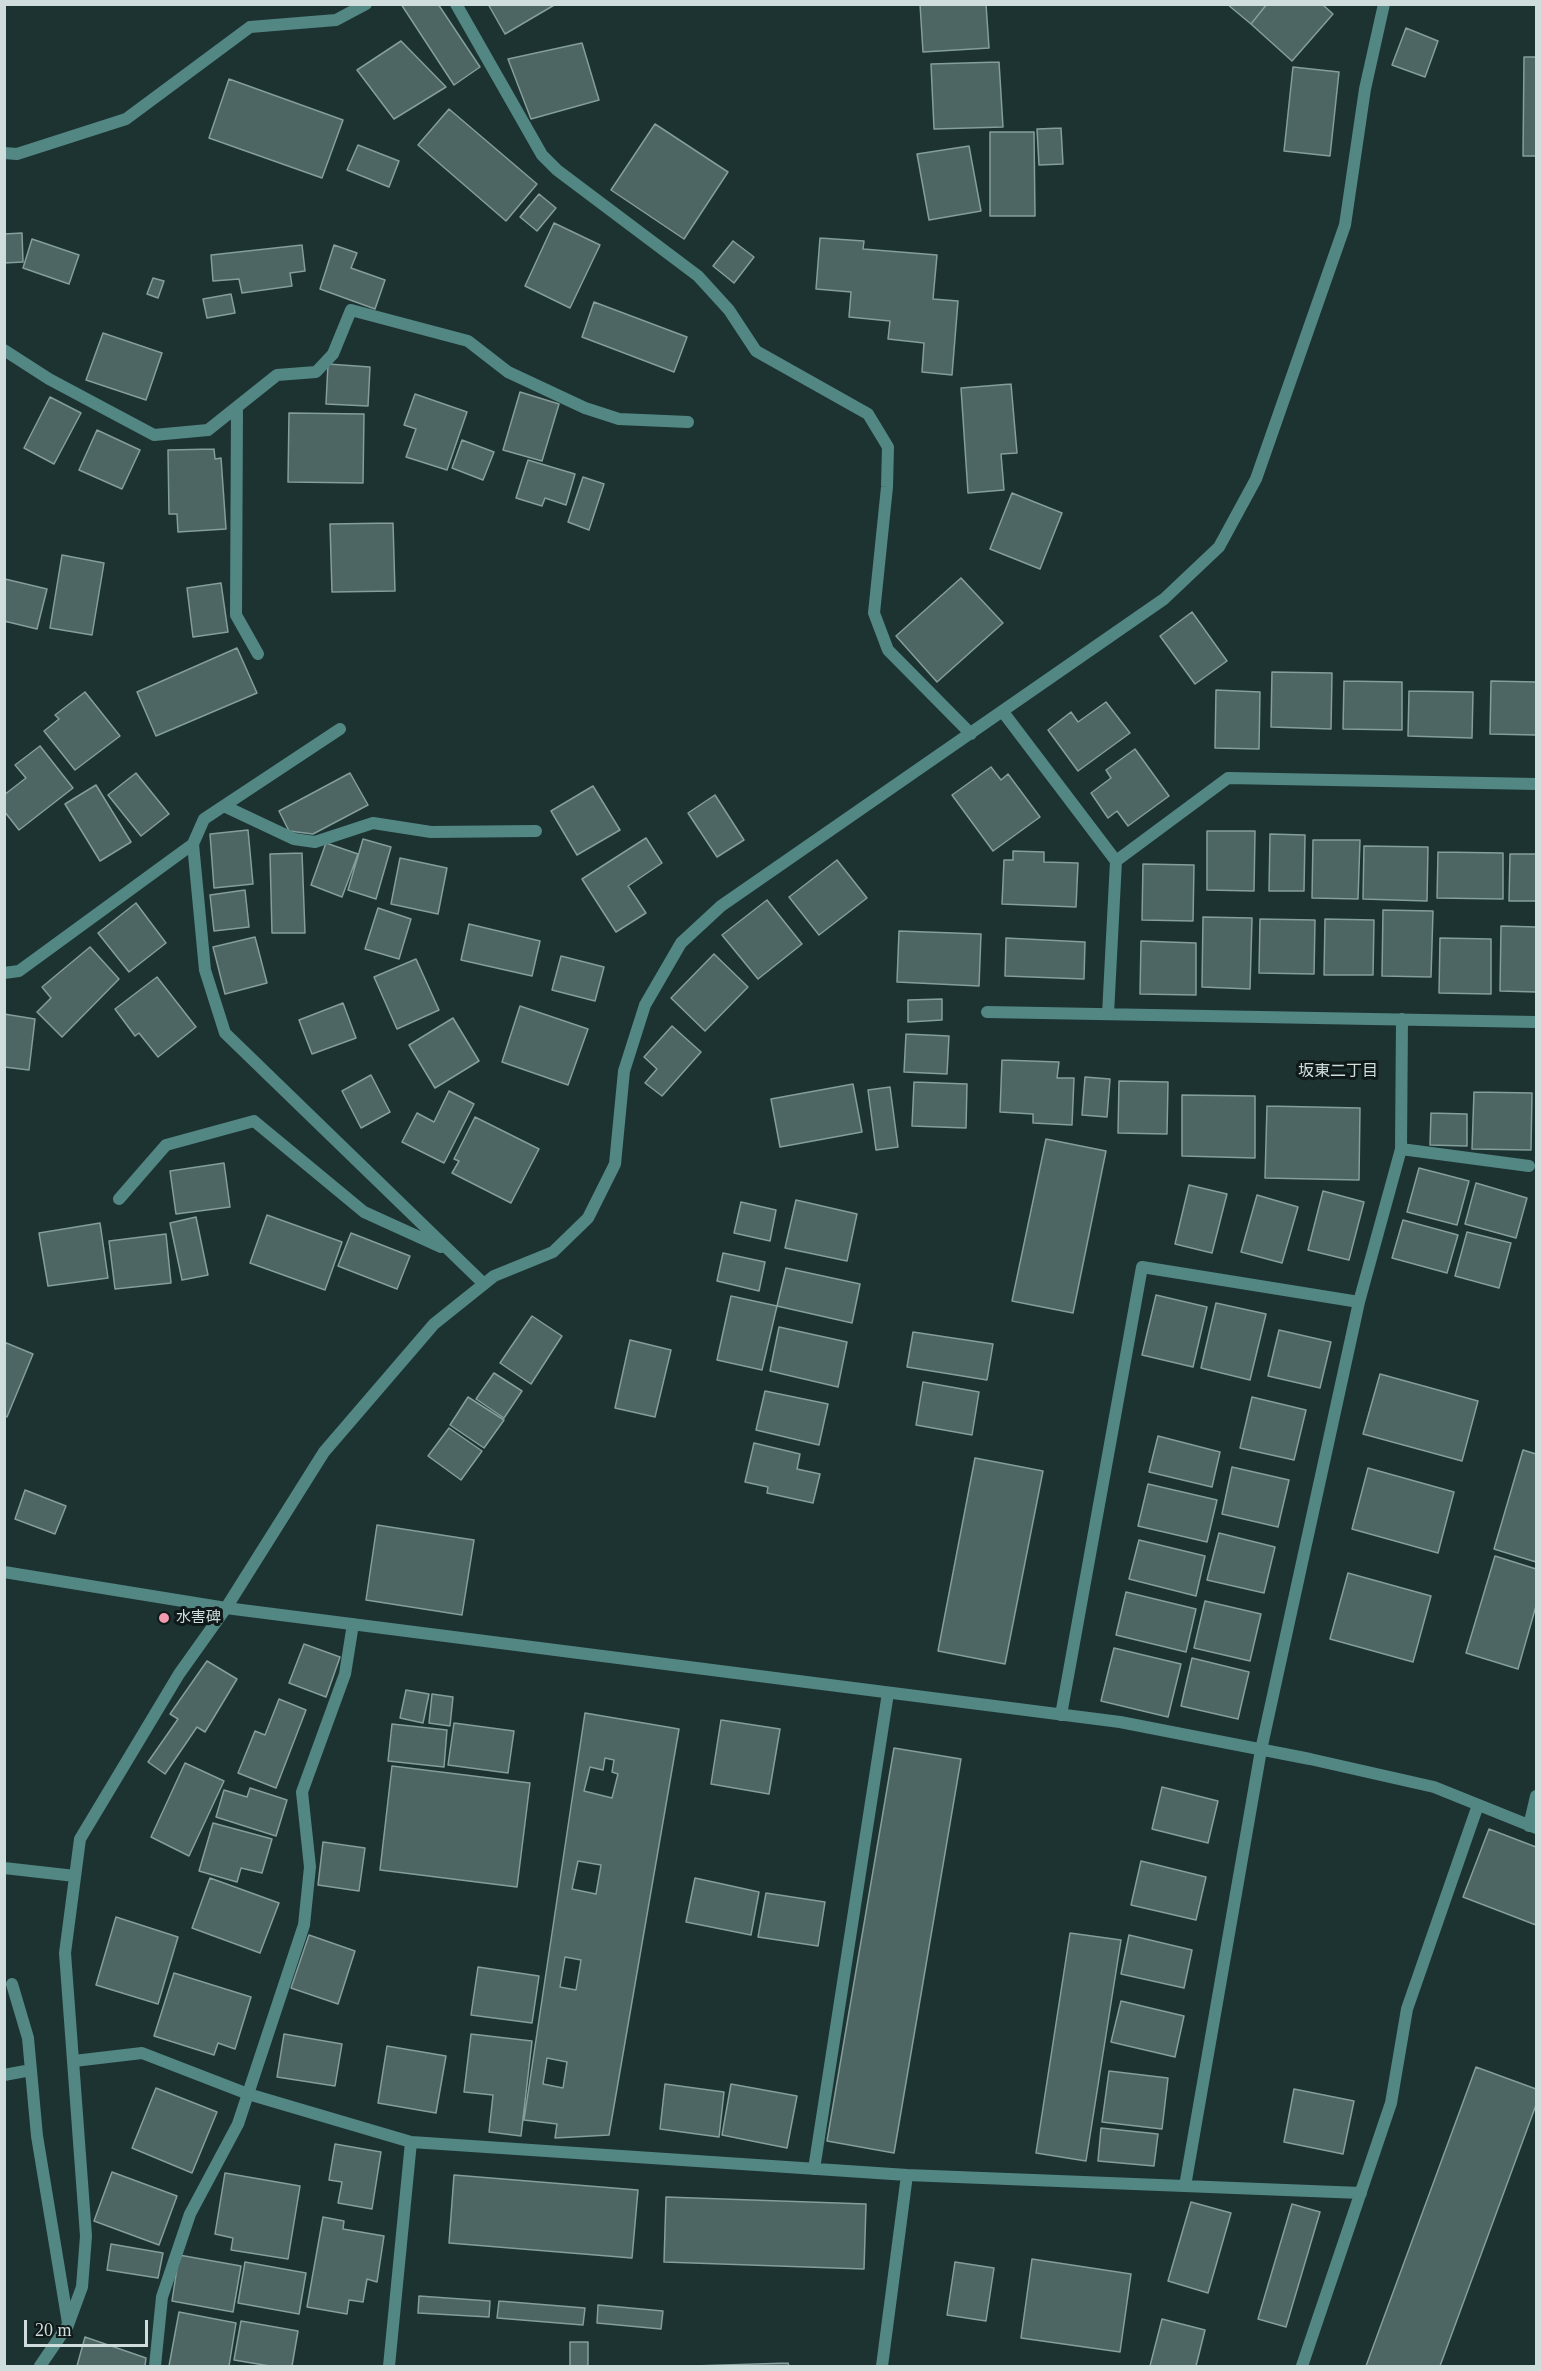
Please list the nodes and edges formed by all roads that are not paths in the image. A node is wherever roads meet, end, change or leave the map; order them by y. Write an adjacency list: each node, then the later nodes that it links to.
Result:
1 (366, 4): 4 (street)
2 (456, 4): 11 (street)
3 (1384, 4): 9 (street)
4 (4, 153)
5 (4, 350): 6 (street)
6 (237, 407): 7 (street); 8 (street)
7 (688, 422)
8 (258, 654)
9 (1003, 712): 11 (street); 16 (street)
10 (340, 729): 13 (street)
11 (971, 734): 26 (street)
12 (1536, 784): 16 (street)
13 (224, 806): 14 (street); 15 (street)
14 (536, 831)
15 (193, 844): 17 (street); 25 (street)
16 (1116, 861): 19 (street)
17 (4, 973)
18 (987, 1012): 19 (street)
19 (1108, 1014): 20 (street)
20 (1402, 1020): 21 (street); 22 (street)
21 (1536, 1022)
22 (1401, 1149): 23 (street); 27 (street)
23 (1529, 1166)
24 (119, 1199): 25 (street)
25 (450, 1251): 26 (street)
26 (484, 1284): 29 (street)
27 (1359, 1302): 32 (street); 33 (street)
28 (4, 1572): 29 (street)
29 (226, 1608): 30 (street); 38 (street)
30 (353, 1624): 31 (street); 43 (street)
31 (888, 1693): 32 (street); 45 (street)
32 (1061, 1715): 33 (street)
33 (1261, 1750): 35 (street); 47 (street)
34 (1536, 1796): 36 (street)
35 (1478, 1805): 36 (street); 48 (street)
36 (1533, 1827)
37 (4, 1868): 38 (street)
38 (75, 1876): 40 (street)
39 (12, 1984): 41 (street)
40 (74, 2061): 43 (street); 49 (street)
41 (31, 2070): 42 (street); 49 (street)
42 (4, 2075)
43 (248, 2094): 44 (street); 51 (street)
44 (411, 2142): 45 (street); 52 (street)
45 (814, 2169): 46 (street)
46 (907, 2175): 47 (street); 53 (street)
47 (1185, 2186): 48 (street)
48 (1361, 2193): 54 (street)
49 (68, 2325): 50 (street)
50 (40, 2367)
51 (155, 2367)
52 (389, 2367)
53 (882, 2367)
54 (1302, 2367)

